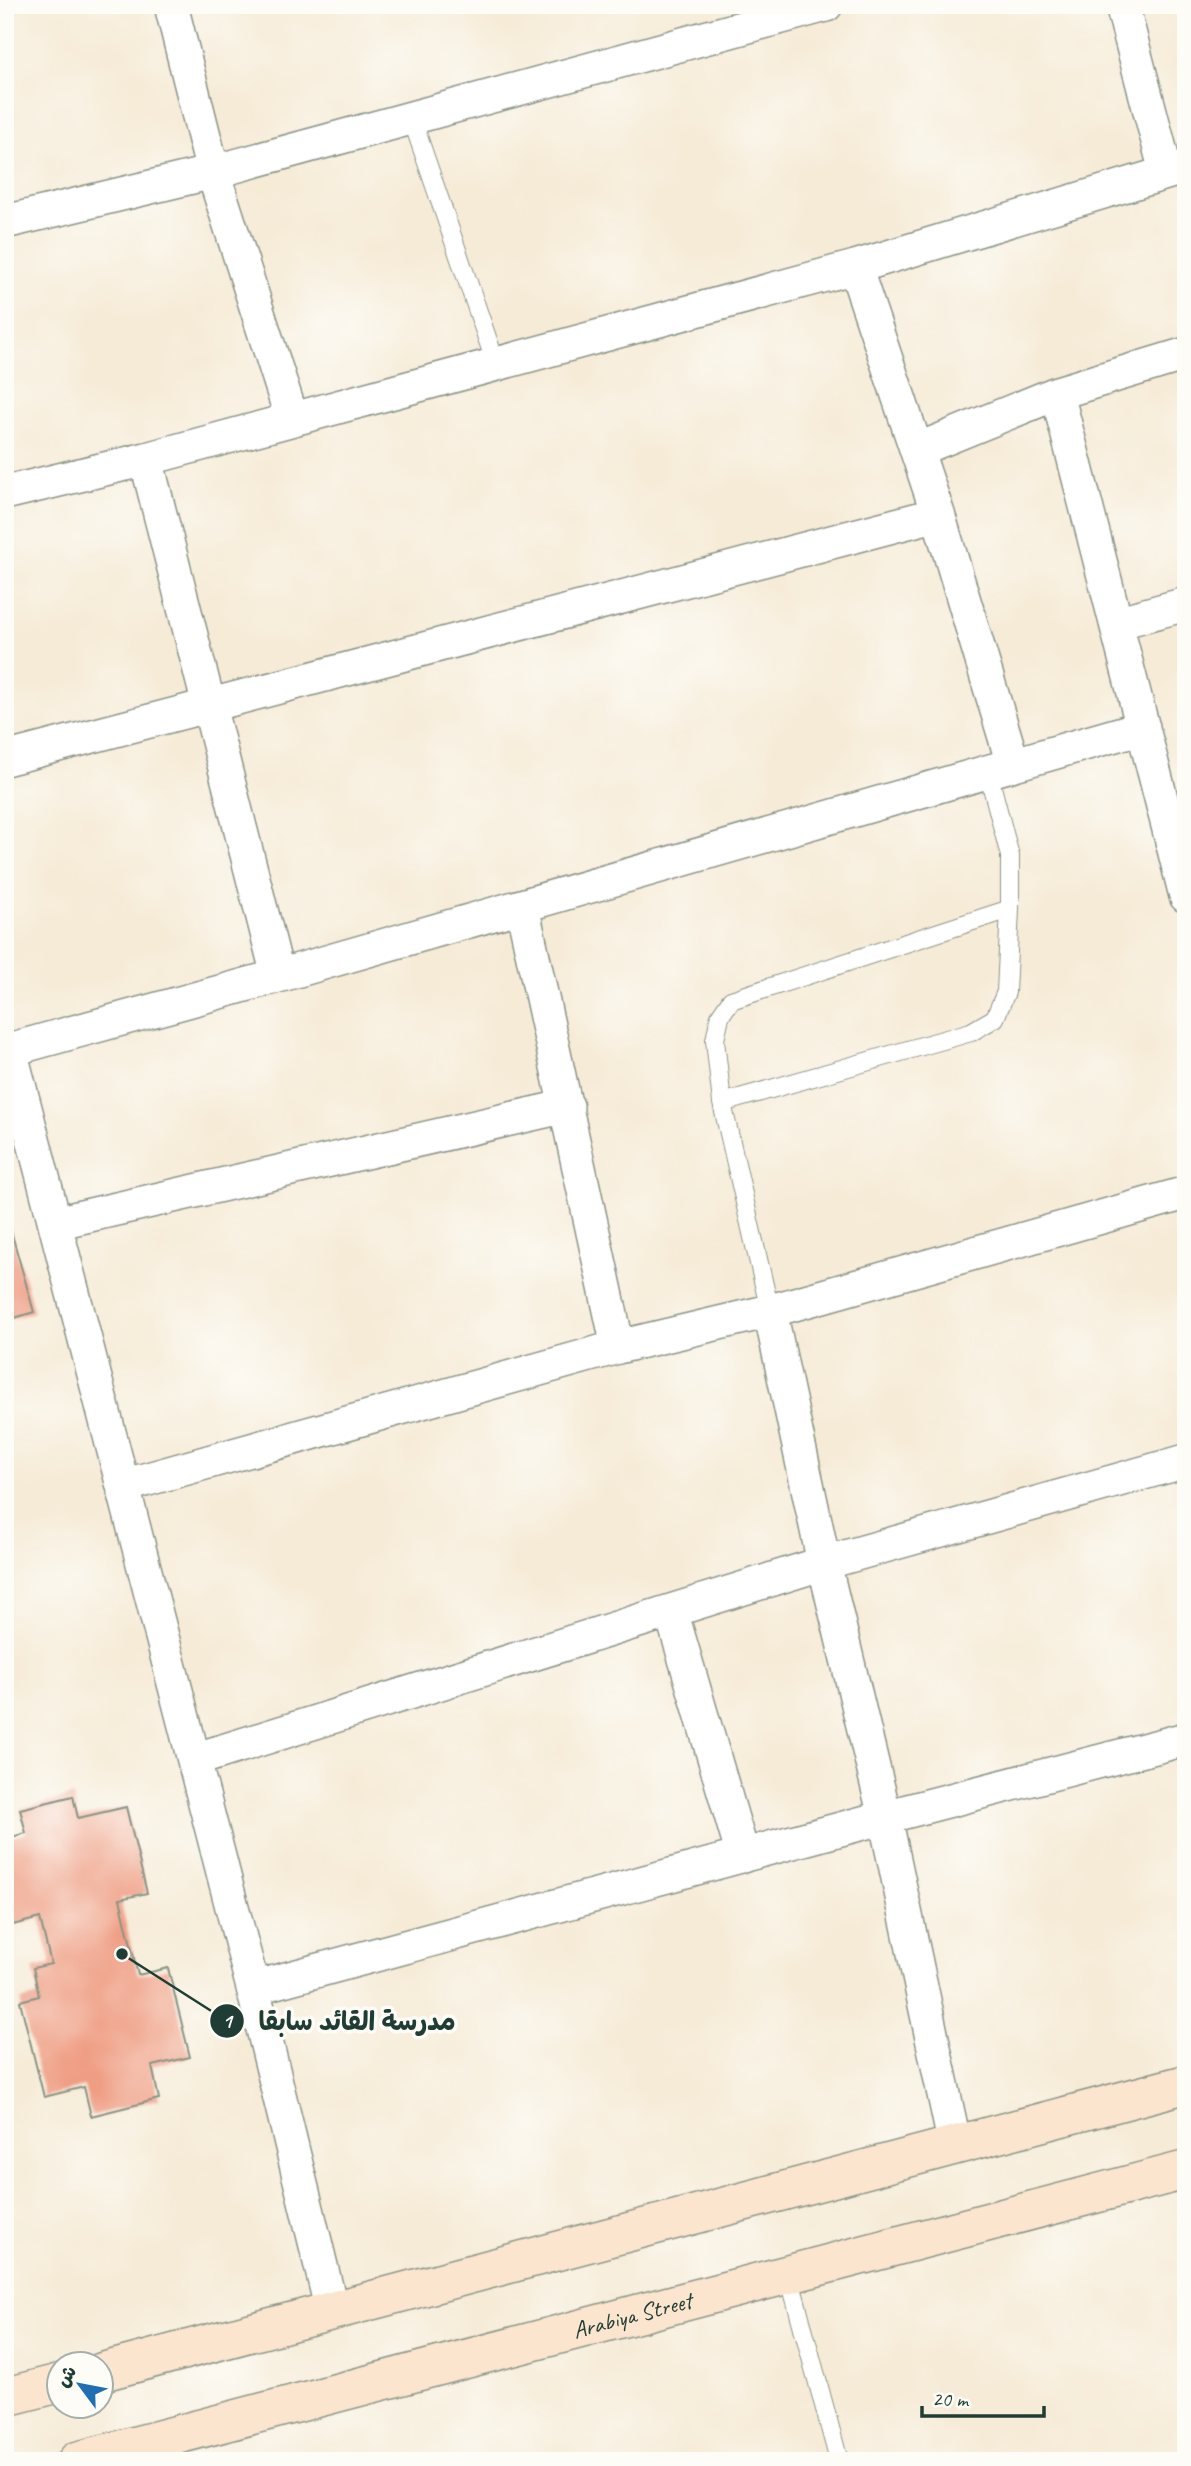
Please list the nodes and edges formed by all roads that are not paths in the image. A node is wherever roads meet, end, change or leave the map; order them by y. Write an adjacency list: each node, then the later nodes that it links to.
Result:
1 (170, 5): 6 (street)
2 (826, 5): 4 (street)
3 (1122, 5): 5 (street)
4 (412, 119): 6 (street); 10 (lane)
5 (1176, 170): 8 (street)
6 (213, 172): 7 (street); 12 (street)
7 (5, 222)
8 (855, 267): 10 (street); 13 (street)
9 (1186, 354): 11 (street)
10 (496, 364): 12 (street)
11 (1057, 393): 13 (street); 18 (street)
12 (292, 419): 14 (street)
13 (917, 450): 16 (street)
14 (146, 459): 15 (street); 19 (street)
15 (5, 493)
16 (938, 514): 19 (street); 22 (street)
17 (1186, 604): 18 (street)
18 (1116, 623): 20 (street)
19 (208, 706): 21 (street); 26 (street)
20 (1143, 727): 22 (street); 23 (street)
21 (5, 759)
22 (1000, 768): 24 (street); 25 (lane)
23 (1185, 893)
24 (522, 906): 26 (street); 29 (street)
25 (1010, 908): 28 (lane); 28 (lane)
26 (278, 976): 27 (street)
27 (8, 1051): 31 (street)
28 (722, 1103): 32 (lane)
29 (566, 1106): 31 (street); 33 (street)
30 (1186, 1193): 32 (street)
31 (55, 1223): 35 (street)
32 (770, 1311): 33 (street); 36 (street)
33 (618, 1347): 35 (street)
34 (1186, 1461): 36 (street)
35 (123, 1486): 39 (street)
36 (824, 1563): 37 (street); 40 (street)
37 (671, 1611): 39 (street); 41 (street)
38 (1186, 1739): 40 (street)
39 (194, 1760): 42 (street)
40 (886, 1816): 41 (street); 44 (street)
41 (743, 1856): 42 (street)
42 (253, 1988): 47 (street)
43 (1186, 2084): 44 (main road)
44 (956, 2146): 47 (main road)
45 (1186, 2170): 46 (main road, Arabiya Street)
46 (789, 2276): 51 (main road, Arabiya Street); 52 (lane)
47 (332, 2311): 48 (main road)
48 (116, 2368)
49 (46, 2387): 50 (main road)
50 (5, 2397)
51 (78, 2461)
52 (839, 2461)

